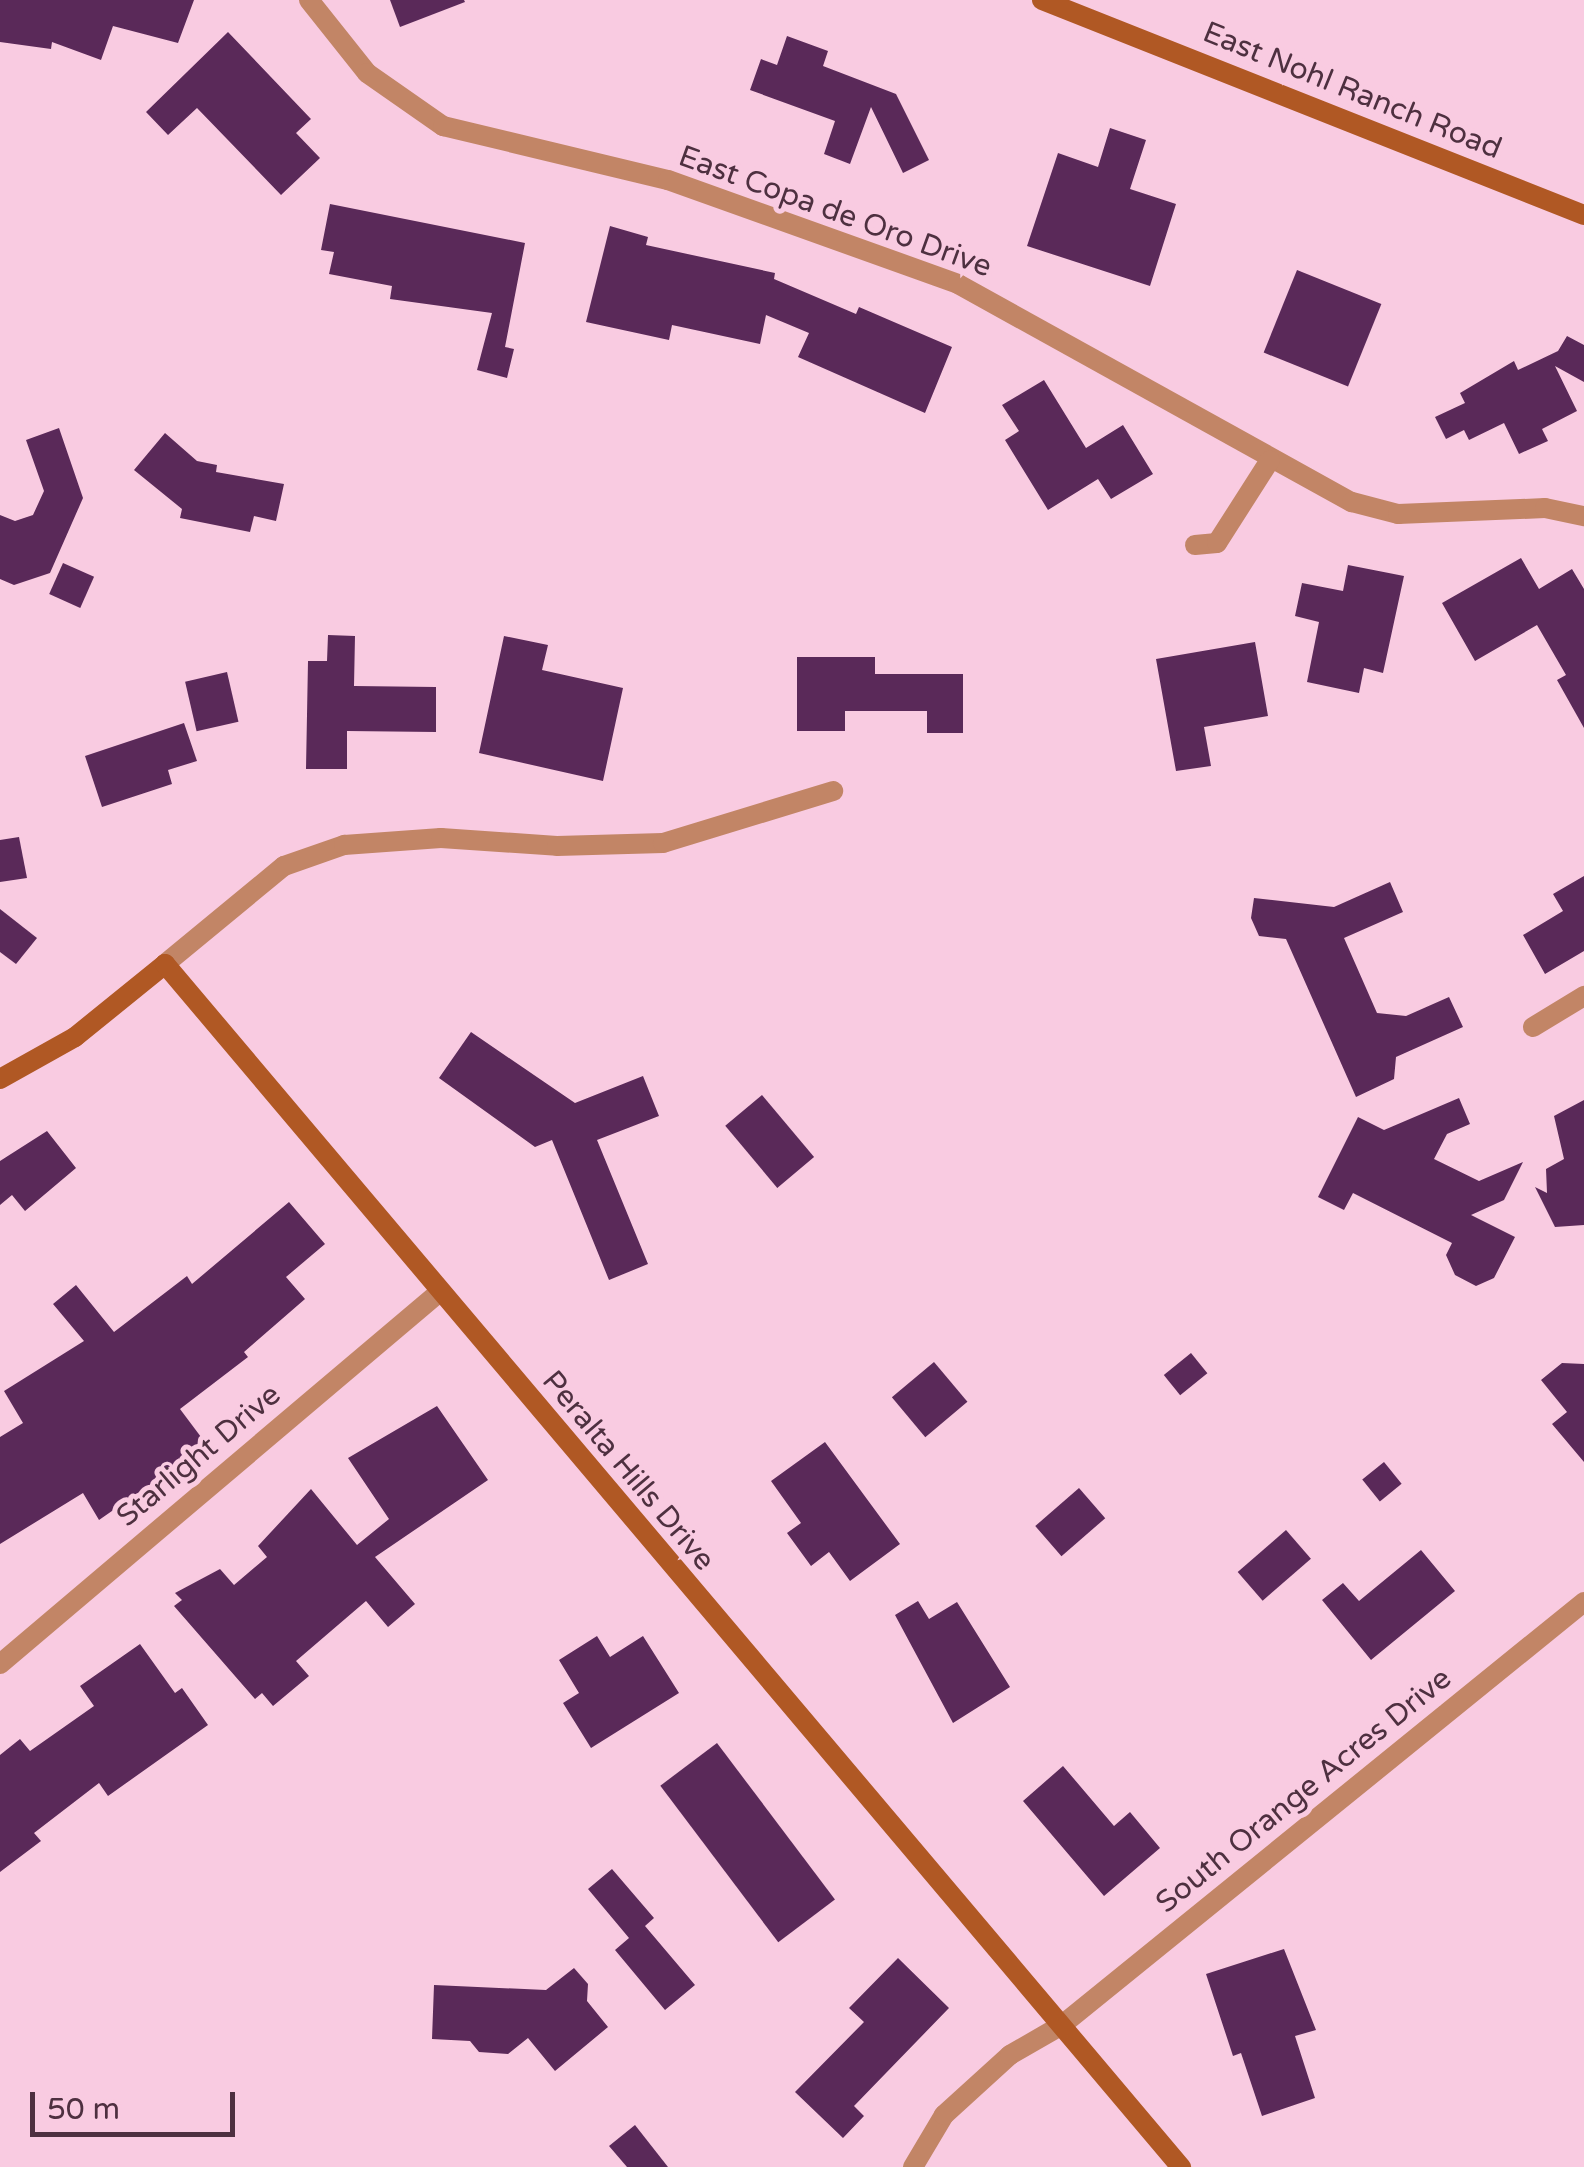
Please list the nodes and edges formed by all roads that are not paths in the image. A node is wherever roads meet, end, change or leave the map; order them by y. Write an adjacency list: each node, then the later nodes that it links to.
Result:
1 (309, 0): 4 (street, East Copa de Oro Drive)
2 (1042, 0): 3 (street, East Nohl Ranch Road)
3 (1584, 215)
4 (1270, 460): 5 (street, East Copa de Oro Drive); 6 (street)
5 (1584, 516)
6 (1195, 545)
7 (833, 791): 8 (street)
8 (166, 964): 11 (street); 12 (street, Peralta Hills Drive)
9 (1584, 996): 10 (street)
10 (1534, 1027)
11 (0, 1079)
12 (437, 1294): 14 (street, Starlight Drive); 15 (street, Peralta Hills Drive)
13 (1584, 1602): 15 (street, South Orange Acres Drive)
14 (0, 1664)
15 (1062, 2026): 16 (street, South Orange Acres Drive); 17 (street, Peralta Hills Drive)
16 (913, 2167)
17 (1181, 2167)

